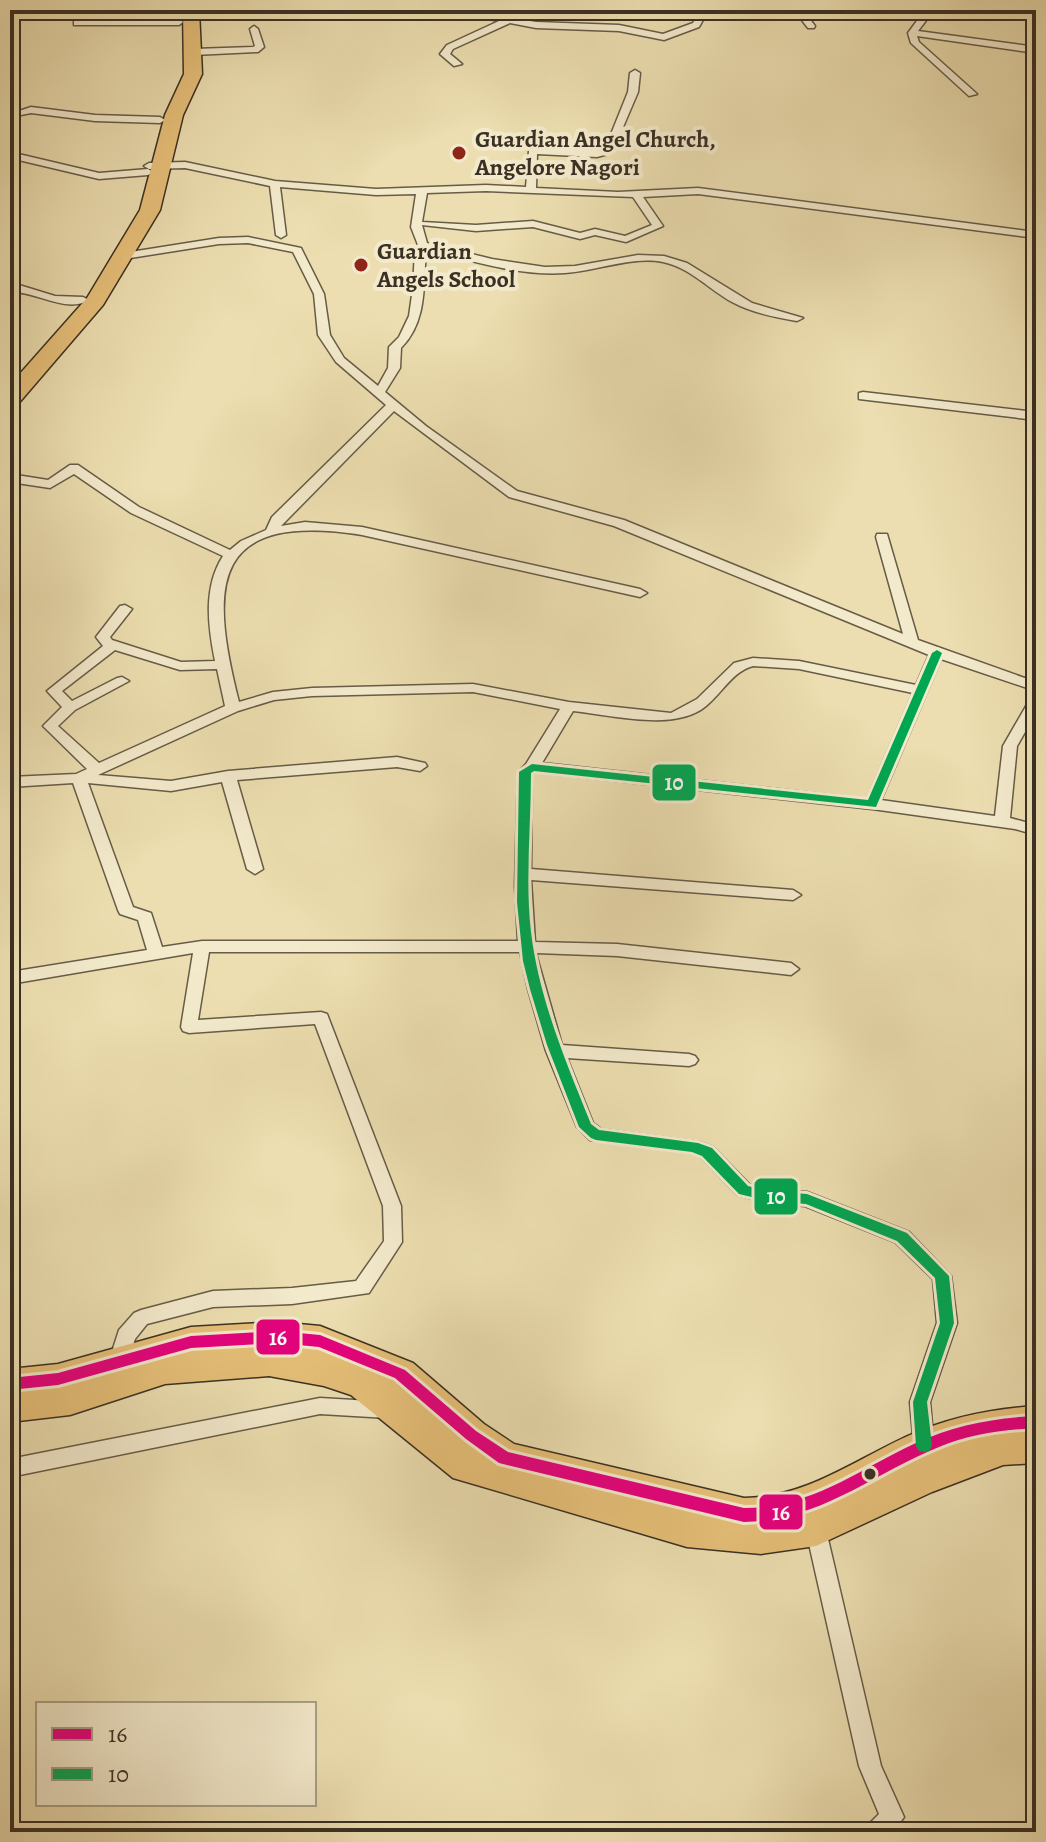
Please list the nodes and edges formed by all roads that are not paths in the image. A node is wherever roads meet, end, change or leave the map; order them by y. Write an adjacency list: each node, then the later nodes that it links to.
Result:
1 (475, 10): 9 (street)
2 (530, 10): 9 (street)
3 (694, 10): 9 (street)
4 (724, 10): 5 (street)
5 (761, 10)
6 (798, 10): 11 (street)
7 (930, 10): 13 (street)
8 (184, 14): 10 (street); 15 (highway); 20 (highway)
9 (506, 20): 16 (street)
10 (77, 23)
11 (811, 26)
12 (254, 29): 15 (street)
13 (912, 33): 14 (street); 18 (street)
14 (1036, 50)
15 (194, 52): 22 (highway)
16 (457, 64)
17 (635, 73): 24 (street)
18 (972, 94)
19 (21, 112): 20 (street)
20 (160, 120): 22 (highway)
21 (10, 155): 22 (street)
22 (153, 168): 23 (street); 31 (highway); 33 (highway)
23 (275, 184): 25 (street); 28 (street)
24 (531, 188): 25 (street); 26 (street)
25 (422, 190): 30 (street)
26 (635, 193): 27 (street); 29 (street)
27 (426, 224)
28 (281, 235)
29 (1036, 235)
30 (423, 245): 34 (street); 36 (street)
31 (124, 256): 36 (street); 38 (highway)
32 (10, 289): 33 (street)
33 (83, 300): 35 (highway)
34 (797, 318)
35 (10, 382)
36 (379, 393): 39 (street)
37 (863, 396): 40 (street)
38 (10, 399)
39 (393, 405): 42 (street); 47 (street)
40 (1036, 416)
41 (10, 478): 44 (street)
42 (271, 532): 44 (street); 45 (street)
43 (882, 537): 47 (street)
44 (233, 556): 50 (street)
45 (640, 593)
46 (125, 609): 48 (street)
47 (912, 643): 49 (street)
48 (112, 646): 50 (street); 56 (street)
49 (937, 653): 52 (street); 53 (street)
50 (223, 665): 57 (street)
51 (122, 681): 56 (street)
52 (1036, 687)
53 (922, 691): 55 (street); 64 (street)
54 (1036, 701): 65 (street)
55 (569, 706): 57 (street); 59 (street)
56 (70, 707): 60 (street)
57 (233, 708): 60 (street)
58 (420, 766): 61 (street)
59 (532, 767): 64 (street); 68 (street)
60 (97, 770): 62 (street)
61 (228, 776): 62 (street); 67 (street)
62 (79, 778): 63 (street); 72 (street)
63 (10, 782)
64 (872, 804): 65 (street)
65 (1002, 822): 66 (street)
66 (1036, 830)
67 (255, 869)
68 (524, 874): 69 (street); 71 (street)
69 (793, 895)
70 (202, 946): 71 (street); 72 (street); 77 (street)
71 (529, 947): 73 (street); 75 (street)
72 (156, 954): 74 (street)
73 (791, 969)
74 (10, 978)
75 (555, 1051): 76 (street); 82 (street)
76 (689, 1060)
77 (119, 1361): 78 (highway); 85 (highway)
78 (10, 1384)
79 (10, 1406): 80 (highway)
80 (398, 1410): 84 (street); 85 (highway)
81 (1036, 1422): 82 (highway)
82 (924, 1446): 85 (highway)
83 (1036, 1447): 85 (highway)
84 (10, 1468)
85 (813, 1516): 86 (street)
86 (888, 1827)

